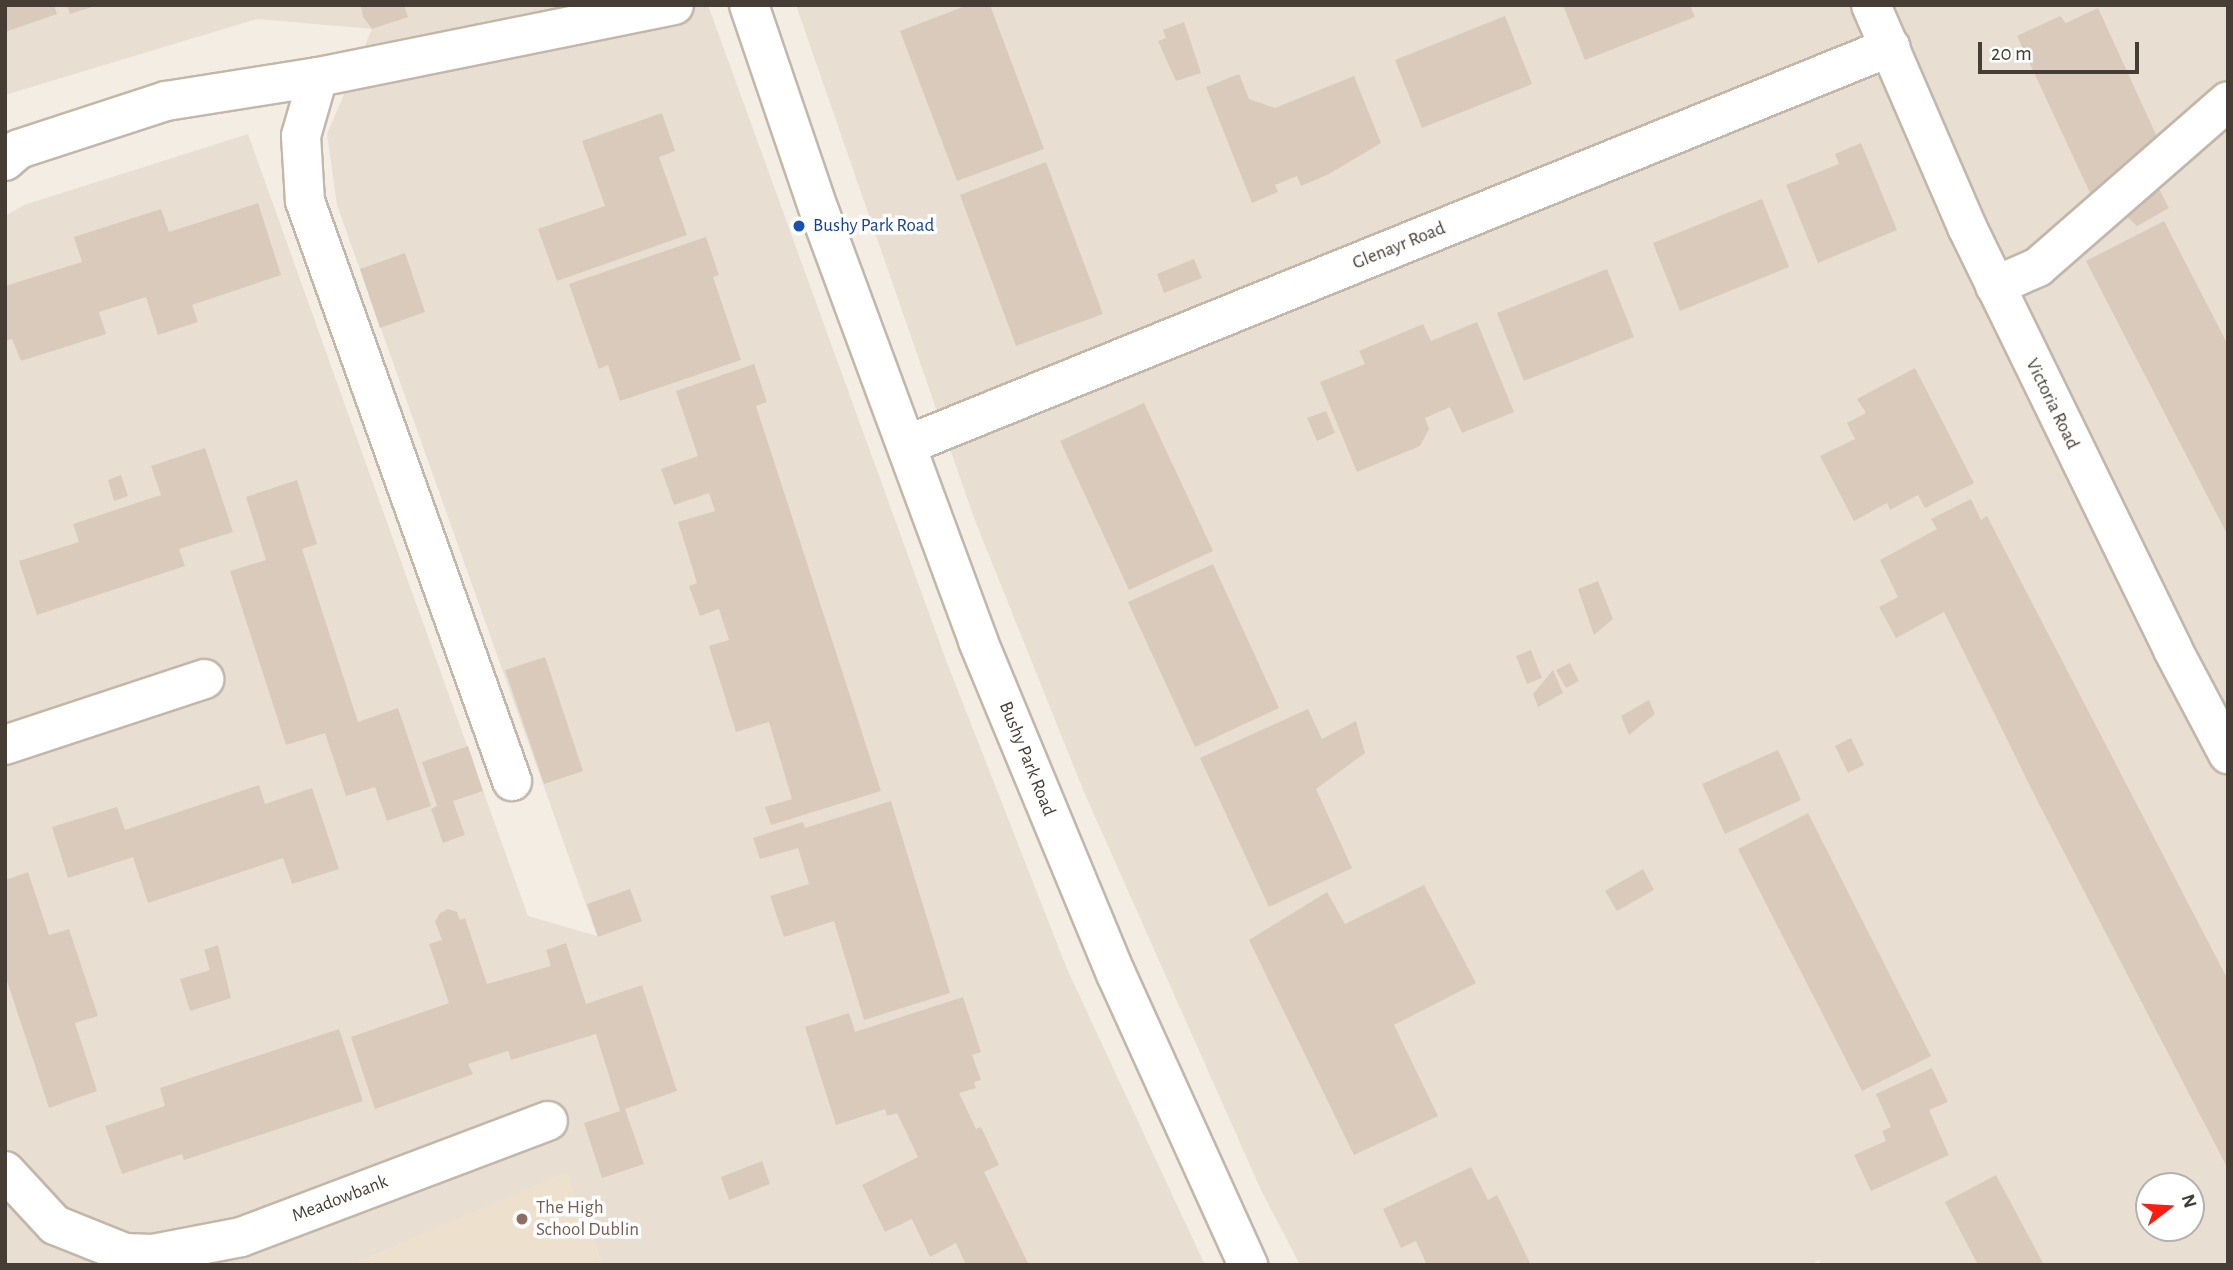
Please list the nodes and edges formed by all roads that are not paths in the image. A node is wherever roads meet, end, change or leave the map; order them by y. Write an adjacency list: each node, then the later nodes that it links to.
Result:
1 (674, 5): 5 (street)
2 (749, 5): 9 (street, Bushy Park Road)
3 (1871, 5): 4 (street, Victoria Road)
4 (1890, 47): 8 (street, Victoria Road); 9 (street, Glenayr Road)
5 (318, 77): 7 (street); 13 (street)
6 (2228, 101): 8 (street)
7 (5, 161)
8 (1995, 286): 12 (street, Victoria Road)
9 (907, 444): 17 (street, Bushy Park Road)
10 (204, 679): 11 (street)
11 (5, 745)
12 (2228, 754)
13 (512, 781)
14 (548, 1121): 16 (street, Meadowbank)
15 (5, 1171): 16 (street, Meadowbank)
16 (125, 1259)
17 (1248, 1265)

